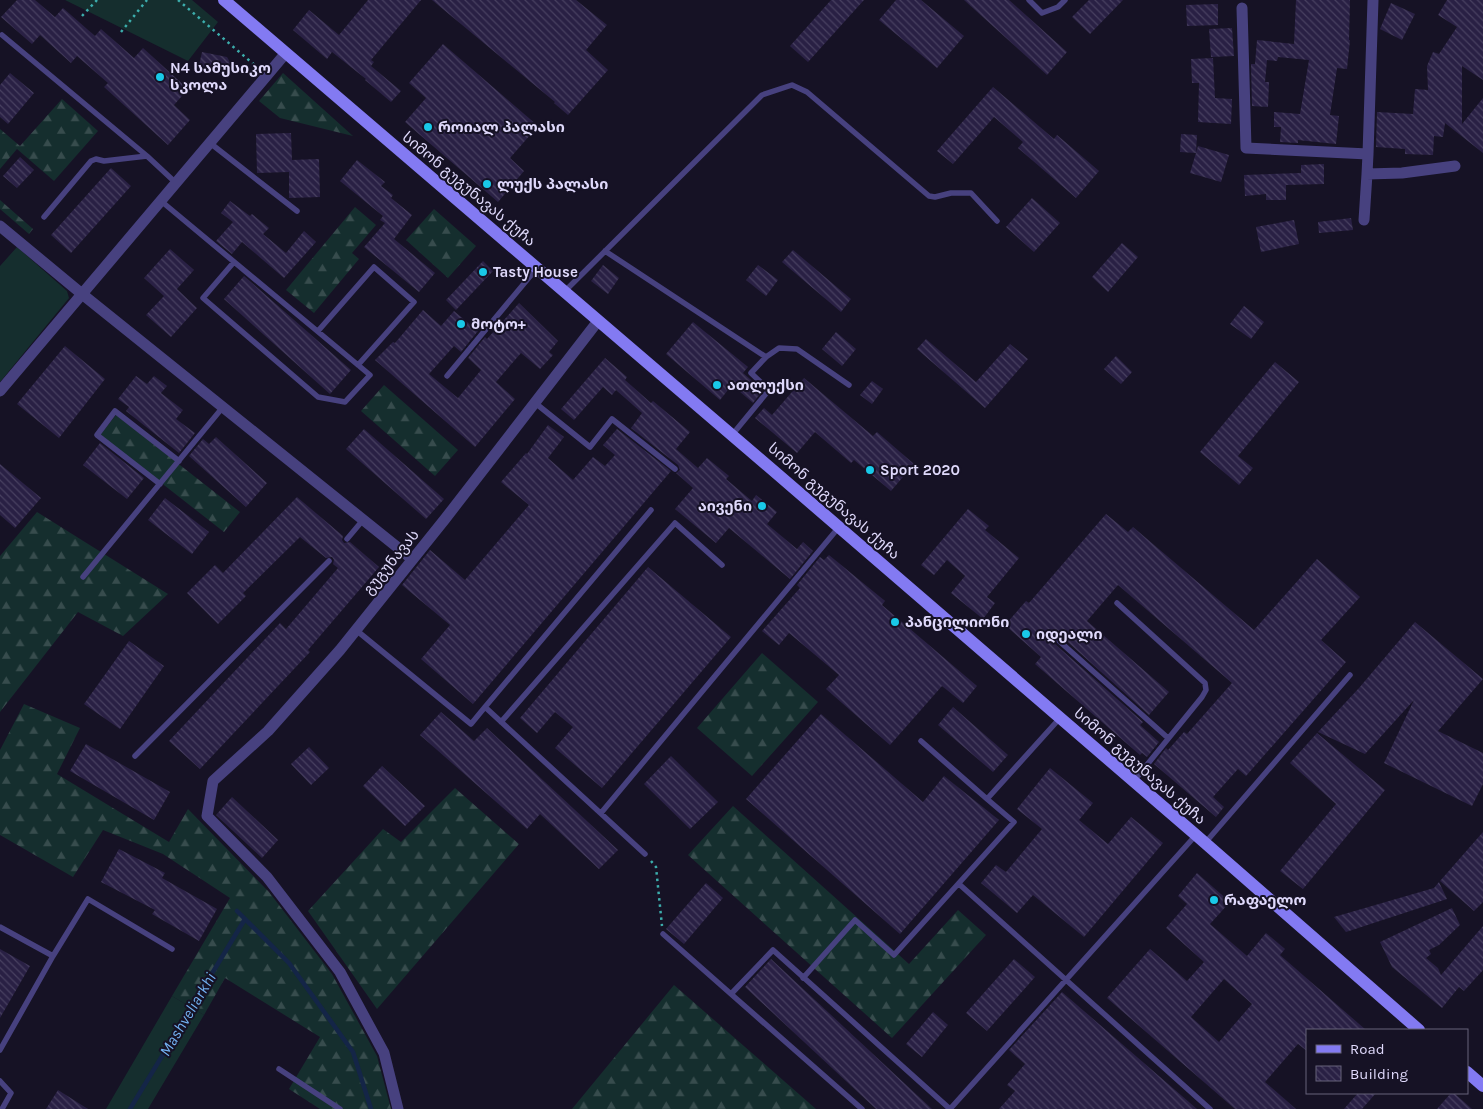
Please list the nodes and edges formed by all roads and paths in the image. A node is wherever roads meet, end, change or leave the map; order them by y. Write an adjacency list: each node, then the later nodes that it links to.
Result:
1 (97, 0): 9 (path)
2 (147, 0): 10 (path)
3 (178, 0): 13 (path)
4 (224, 0): 12 (main road, სიმონ გუგუნავას ქუჩა)
5 (1028, 0): 6 (lane)
6 (1065, 0)
7 (1373, 0): 15 (street)
8 (1242, 8): 15 (street)
9 (82, 16)
10 (121, 32)
11 (2, 35): 16 (lane)
12 (285, 54): 13 (street); 28 (main road, სიმონ გუგუნავას ქუჩა)
13 (267, 76): 14 (street)
14 (210, 143): 19 (street); 21 (lane)
15 (1368, 154): 18 (street)
16 (147, 156): 19 (lane); 22 (lane)
17 (1455, 166): 18 (street)
18 (1367, 174): 23 (street)
19 (176, 183): 20 (street)
20 (160, 201): 27 (lane); 30 (street)
21 (296, 210)
22 (44, 217)
23 (1364, 220)
24 (997, 221): 26 (lane)
25 (0, 226): 30 (street)
26 (605, 251): 29 (lane); 33 (lane)
27 (234, 262): 32 (lane); 34 (lane)
28 (537, 268): 29 (main road, სიმონ გუგუნავას ქუჩა); 35 (lane)
29 (564, 292): 31 (main road, სიმონ გუგუნავას ქუჩა)
30 (82, 294): 37 (street); 39 (street)
31 (598, 320): 38 (street, გუგუნავას); 40 (main road, სიმონ გუგუნავას ქუჩა)
32 (318, 331): 34 (lane); 34 (lane)
33 (766, 357): 36 (lane); 40 (lane)
34 (358, 364)
35 (447, 376)
36 (849, 384)
37 (0, 391)
38 (534, 402): 42 (lane); 49 (street, გუგუნავას)
39 (223, 407): 41 (lane); 45 (street)
40 (732, 435): 46 (main road, სიმონ გუგუნავას ქუჩა)
41 (179, 461): 43 (lane); 43 (lane)
42 (675, 469)
43 (160, 484): 51 (lane)
44 (651, 510): 56 (lane)
45 (363, 520): 47 (lane); 49 (street)
46 (839, 527): 57 (main road, სიმონ გუგუნავას ქუჩა); 64 (lane)
47 (347, 539)
48 (329, 560): 61 (lane)
49 (412, 560): 53 (street, გუგუნავას)
50 (722, 565): 58 (lane)
51 (83, 577)
52 (1117, 604): 59 (lane)
53 (356, 630): 56 (lane); 83 (street, გუგუნავას)
54 (1058, 640): 59 (lane)
55 (1350, 675): 65 (lane)
56 (485, 707): 58 (lane)
57 (1060, 718): 62 (main road, სიმონ გუგუნავას ქუჩა); 63 (lane)
58 (501, 722): 64 (lane)
59 (1168, 738): 62 (lane)
60 (921, 741): 63 (lane)
61 (135, 756)
62 (1133, 782): 65 (main road, სიმონ გუგუნავას ქუჩა)
63 (987, 799): 67 (lane)
64 (601, 813): 66 (lane)
65 (1200, 839): 73 (lane); 75 (main road, სიმონ გუგუნავას ქუჩა)
66 (645, 854): 69 (path)
67 (958, 884): 72 (lane); 73 (lane)
68 (0, 927): 71 (lane)
69 (663, 934): 74 (lane)
70 (172, 949): 71 (lane)
71 (53, 956): 76 (lane)
72 (803, 978): 73 (lane); 74 (lane)
73 (1066, 979): 85 (lane)
74 (731, 994): 84 (lane)
75 (1418, 1029)
76 (0, 1050)
77 (279, 1069): 82 (lane)
78 (1468, 1073): 80 (main road)
79 (0, 1081): 81 (lane)
80 (1483, 1086)
81 (2, 1109)
82 (340, 1109)
83 (398, 1109)
84 (862, 1109)
85 (1210, 1109)

